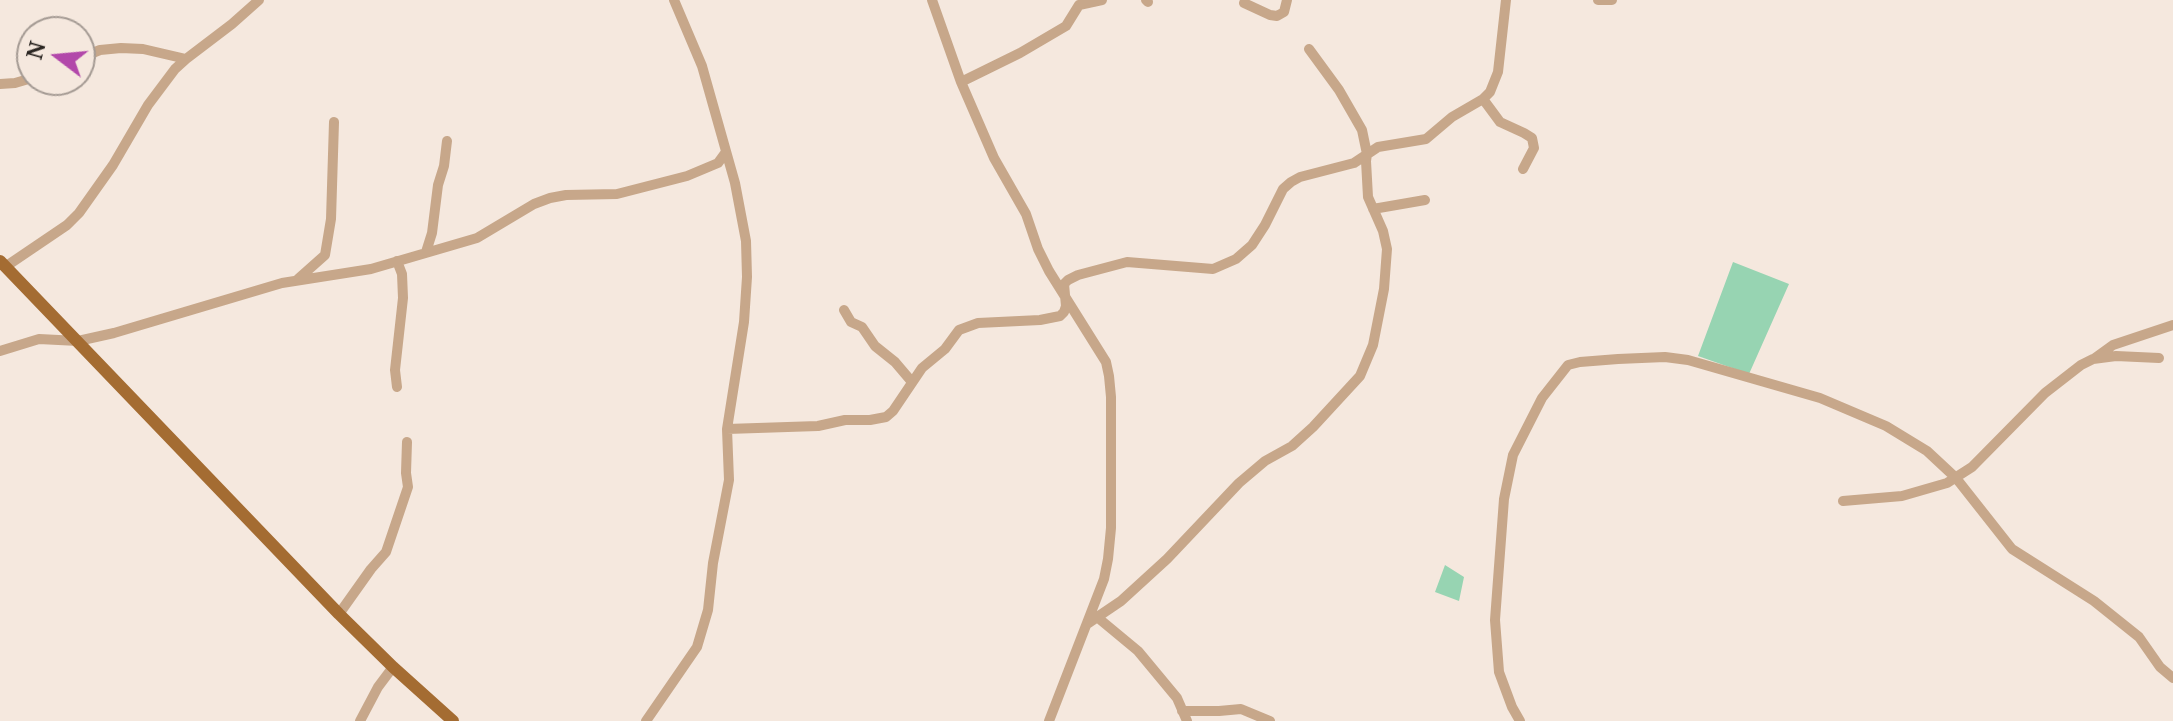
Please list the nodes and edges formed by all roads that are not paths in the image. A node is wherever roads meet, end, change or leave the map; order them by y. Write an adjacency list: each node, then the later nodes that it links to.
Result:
1 (259, 0): 12 (street)
2 (674, 0): 17 (street)
3 (932, 0): 13 (street)
4 (1102, 0): 13 (street)
5 (1287, 0): 9 (street)
6 (1506, 0): 14 (street)
7 (1598, 0): 8 (street)
8 (1612, 0)
9 (1244, 3)
10 (1309, 49): 18 (street)
11 (96, 52): 12 (street)
12 (186, 59): 24 (street)
13 (961, 82): 26 (street)
14 (1483, 99): 18 (street); 19 (street)
15 (334, 122): 25 (street)
16 (447, 141): 22 (street)
17 (726, 152): 22 (street); 35 (street)
18 (1367, 154): 21 (street); 26 (street)
19 (1523, 169)
20 (1425, 200): 21 (street)
21 (1373, 209): 40 (street)
22 (426, 252): 23 (street)
23 (397, 261): 25 (street); 34 (street)
24 (3, 264): 29 (main road)
25 (297, 280): 29 (street)
26 (1067, 301): 33 (street); 41 (street)
27 (844, 310): 33 (street)
28 (2173, 325): 32 (street)
29 (78, 341): 30 (street); 39 (main road)
30 (0, 351)
31 (2159, 358): 32 (street)
32 (2093, 359): 37 (street)
33 (912, 382): 35 (street)
34 (397, 387)
35 (727, 429): 47 (street)
36 (407, 442): 39 (street)
37 (1956, 478): 38 (street); 43 (street); 50 (street)
38 (1843, 501)
39 (339, 614): 42 (main road)
40 (1097, 617): 41 (street); 44 (street)
41 (1085, 625): 48 (street)
42 (393, 667): 45 (street); 46 (main road)
43 (2173, 678)
44 (1184, 716): 49 (street)
45 (360, 721)
46 (453, 721)
47 (646, 721)
48 (1049, 721)
49 (1270, 721)
50 (1520, 721)

